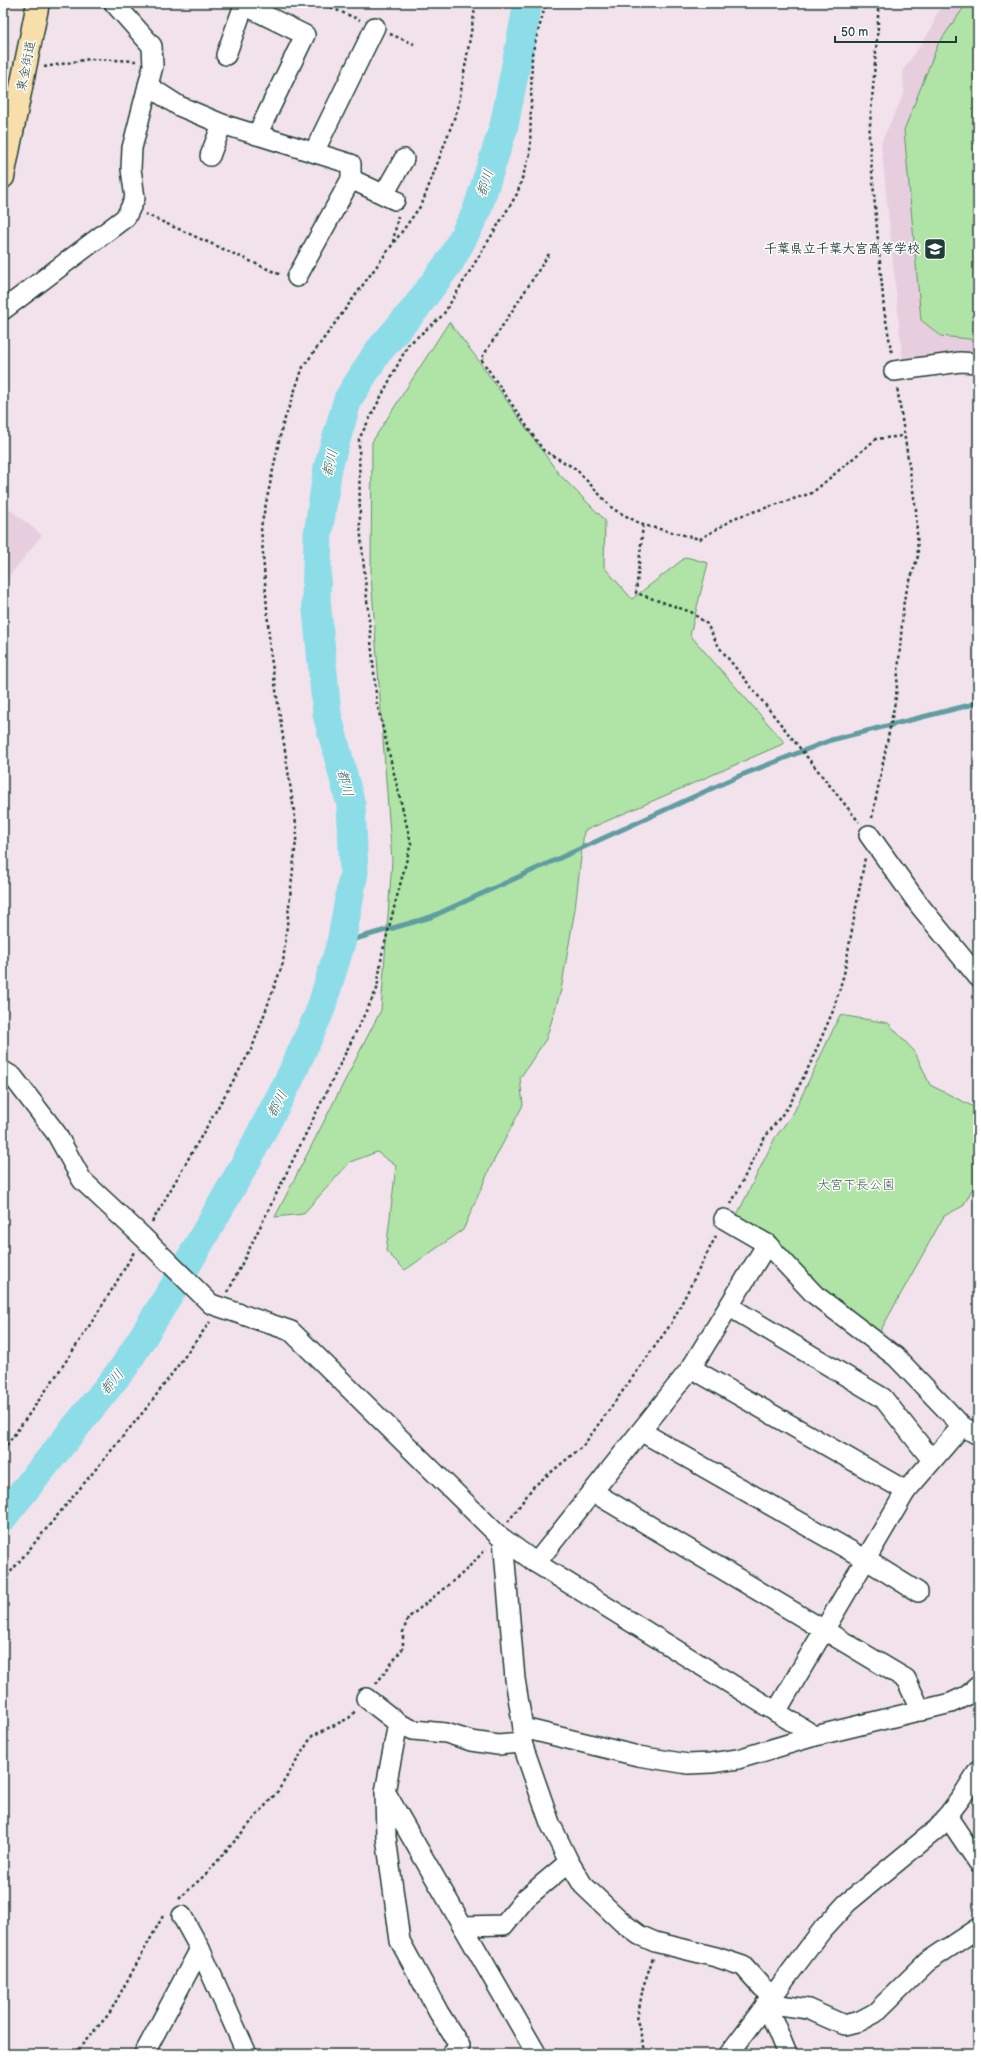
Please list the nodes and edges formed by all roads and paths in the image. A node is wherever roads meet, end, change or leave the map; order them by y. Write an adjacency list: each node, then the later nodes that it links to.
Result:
1 (38, 3): 9 (highway, 東金街道)
2 (114, 3): 8 (street)
3 (476, 3): 20 (path)
4 (546, 3): 34 (path)
5 (878, 3): 25 (path)
6 (376, 27): 13 (street)
7 (226, 55): 12 (street)
8 (153, 62): 9 (path); 10 (street)
9 (26, 64): 16 (highway, 東金街道)
10 (148, 86): 11 (street); 19 (street)
11 (222, 124): 12 (street); 14 (street)
12 (257, 135): 13 (street)
13 (314, 152): 17 (street)
14 (210, 156)
15 (404, 159): 18 (street)
16 (3, 177)
17 (351, 179): 18 (street); 22 (street)
18 (389, 197): 20 (path)
19 (130, 207): 22 (path); 23 (street)
20 (393, 244): 32 (path)
21 (549, 254): 27 (path)
22 (297, 278)
23 (3, 310)
24 (978, 362): 25 (street)
25 (894, 371): 26 (path)
26 (903, 436): 27 (path); 28 (path)
27 (643, 525): 28 (path)
28 (869, 835): 29 (street)
29 (978, 977)
30 (3, 1071): 32 (street)
31 (724, 1219): 33 (street)
32 (143, 1237): 34 (street); 39 (path)
33 (767, 1244): 35 (street); 37 (street)
34 (215, 1306): 43 (street); 46 (path)
35 (730, 1307): 36 (street); 40 (street)
36 (692, 1368): 38 (street); 41 (street)
37 (970, 1430): 40 (street)
38 (642, 1432): 42 (street); 44 (street)
39 (3, 1450)
40 (932, 1460): 41 (street)
41 (906, 1491): 44 (street)
42 (593, 1492): 45 (street); 48 (street)
43 (501, 1537): 45 (street); 50 (path); 54 (street)
44 (865, 1559): 47 (street); 48 (street)
45 (536, 1563): 52 (street)
46 (3, 1581)
47 (918, 1592)
48 (824, 1630): 51 (street); 52 (street)
49 (978, 1686): 51 (street)
50 (366, 1698): 53 (street); 61 (path)
51 (921, 1711): 55 (street)
52 (776, 1712): 55 (street)
53 (398, 1723): 54 (street); 57 (street)
54 (523, 1735): 55 (street); 59 (street)
55 (815, 1736)
56 (978, 1771): 58 (street)
57 (385, 1792): 62 (street); 67 (street)
58 (947, 1816): 60 (street); 66 (street)
59 (569, 1862): 62 (street); 64 (street)
60 (978, 1862)
61 (174, 1910): 65 (street); 68 (path)
62 (463, 1926): 71 (street)
63 (978, 1928): 66 (street)
64 (658, 1943): 66 (street); 72 (path)
65 (200, 1949): 69 (street); 70 (street)
66 (769, 1999): 73 (street); 74 (street)
67 (458, 2051)
68 (74, 2054)
69 (144, 2054)
70 (247, 2054)
71 (535, 2054)
72 (646, 2054)
73 (729, 2054)
74 (787, 2054)

